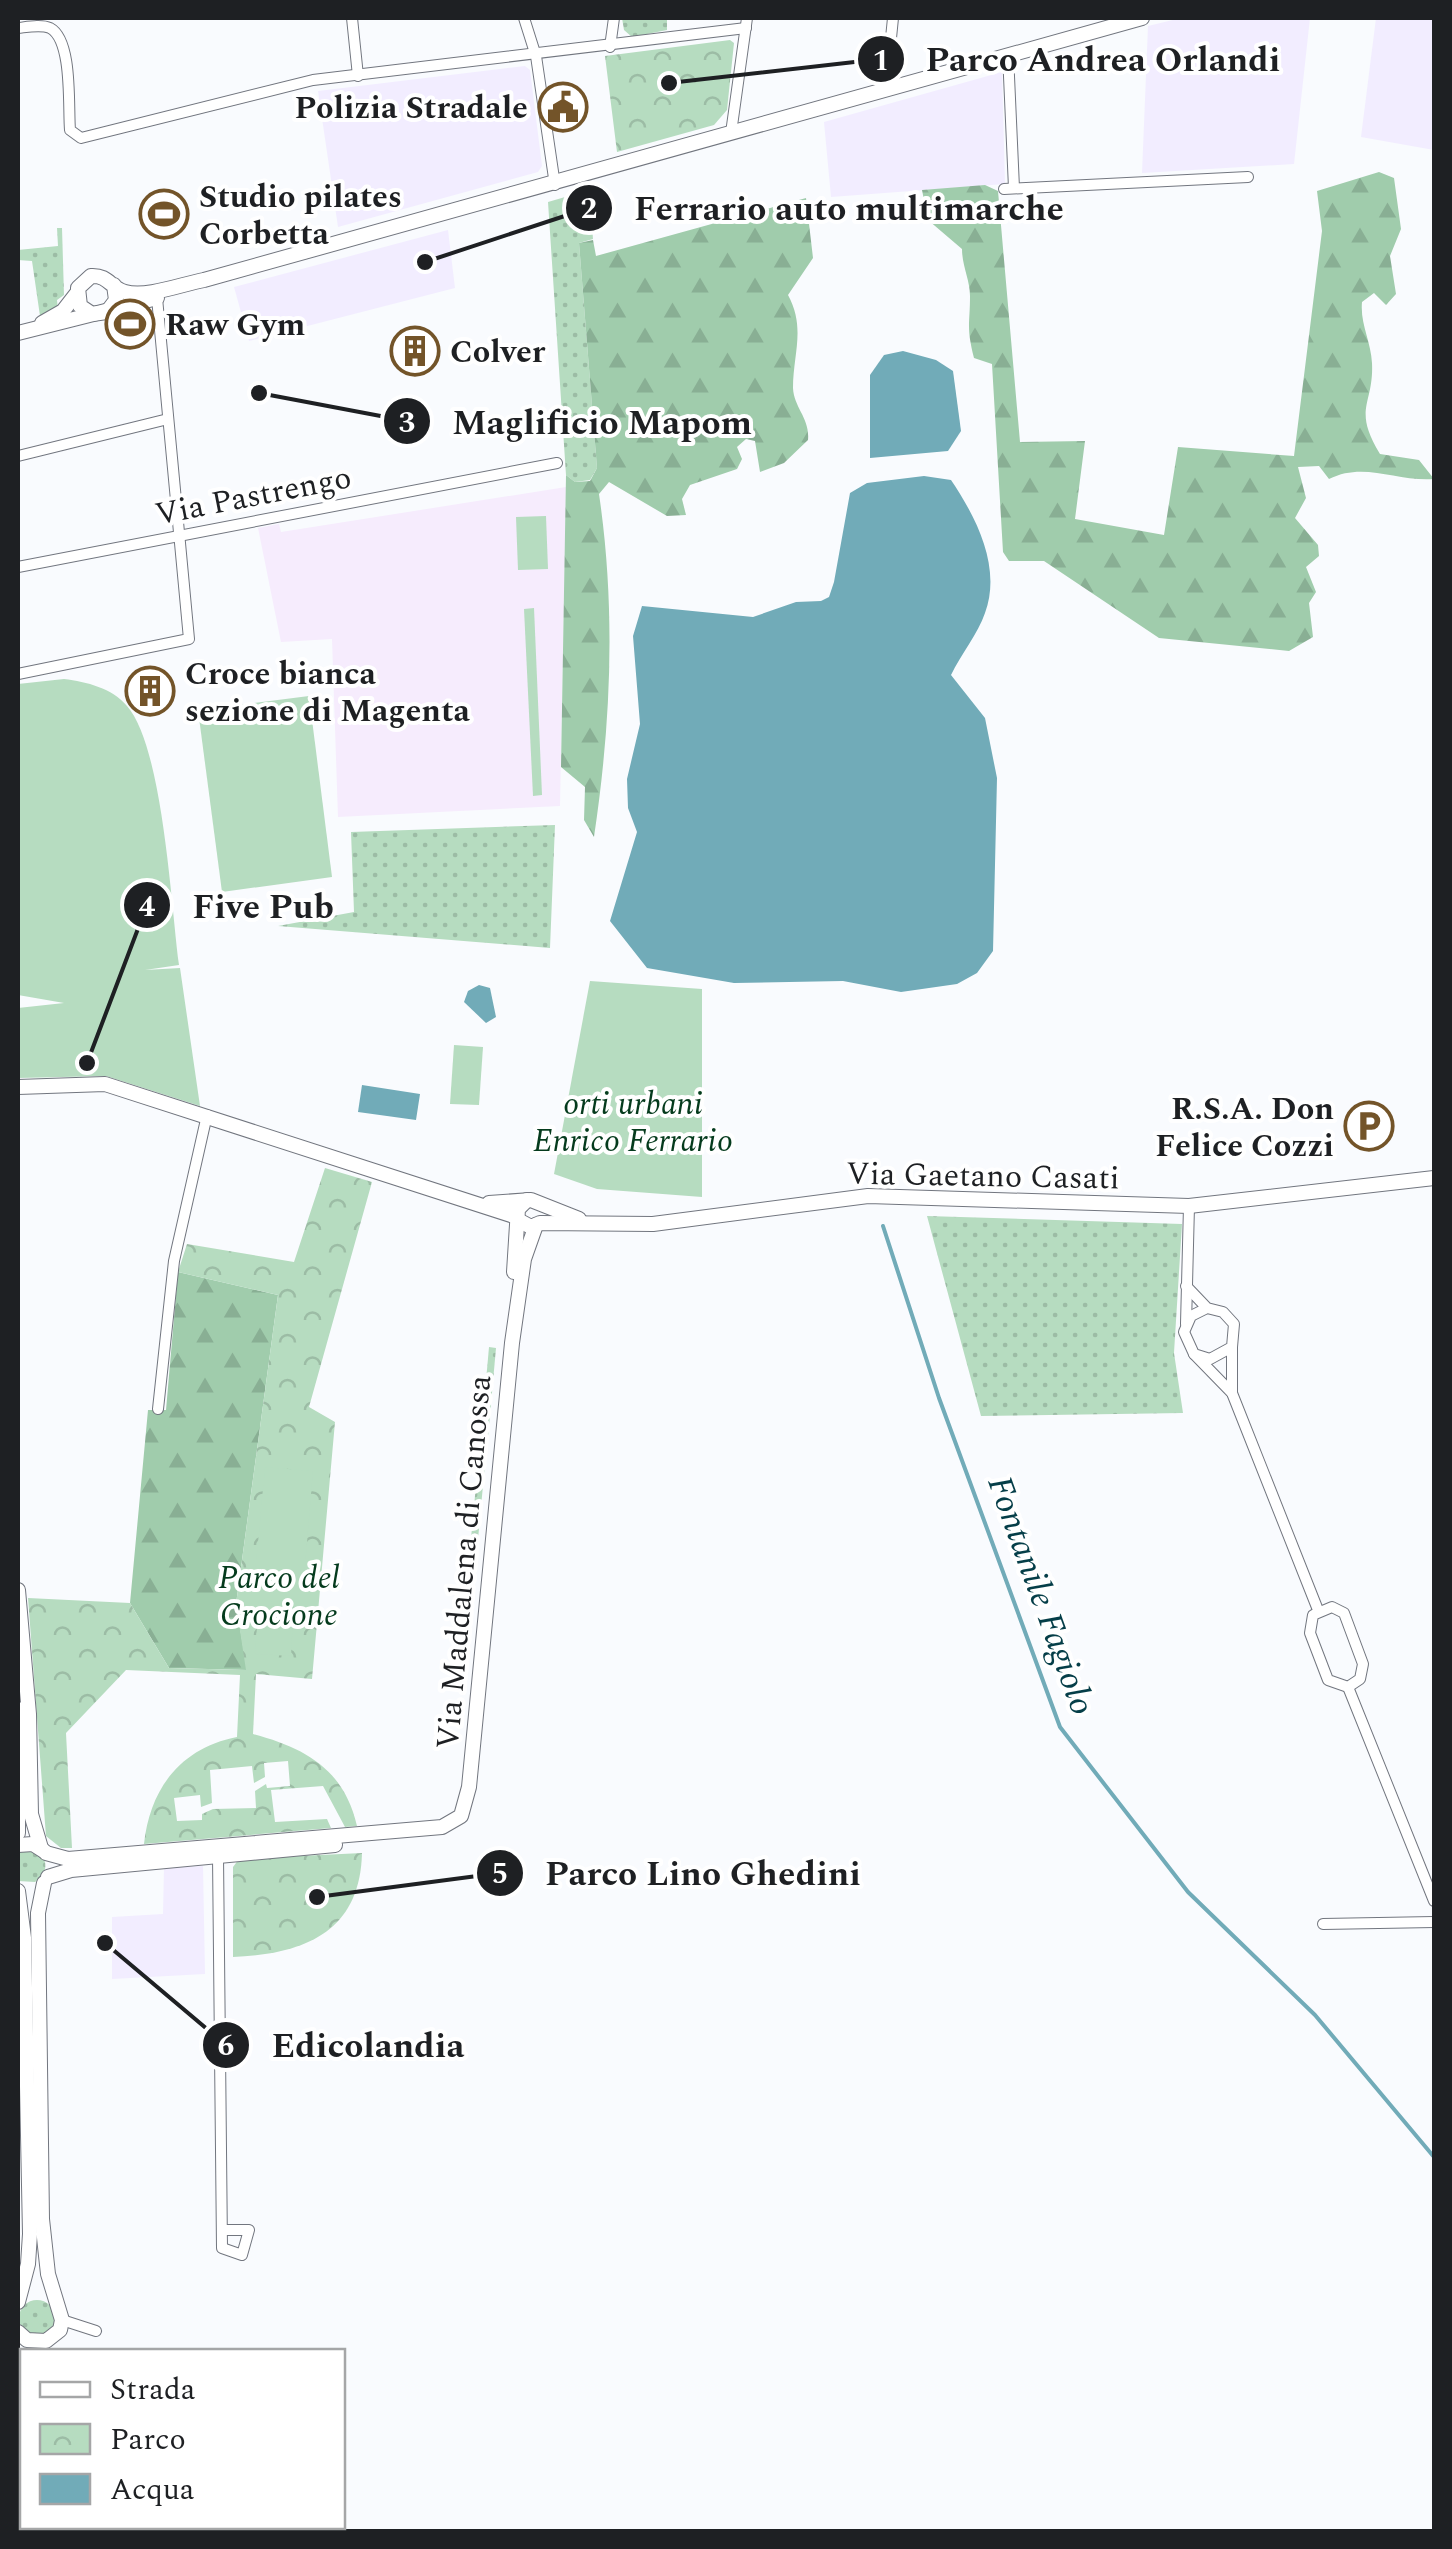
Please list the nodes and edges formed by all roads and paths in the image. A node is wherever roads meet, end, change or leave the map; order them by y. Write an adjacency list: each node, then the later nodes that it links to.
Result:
1 (352, 18): 11 (street)
2 (524, 18): 10 (street)
3 (614, 18): 8 (street)
4 (893, 18): 12 (street)
5 (1142, 18): 9 (street)
6 (746, 22): 8 (street); 13 (street)
7 (18, 28): 11 (street)
8 (610, 47): 10 (street)
9 (1008, 54): 12 (street); 14 (street)
10 (536, 56): 11 (street); 15 (street)
11 (358, 76)
12 (886, 88): 13 (street)
13 (731, 133): 15 (street)
14 (1248, 177)
15 (556, 184): 16 (street)
16 (204, 280): 17 (street); 19 (street)
17 (114, 284): 18 (street); 20 (street)
18 (77, 293): 20 (street); 21 (street)
19 (157, 298): 20 (street); 22 (street)
20 (102, 314): 21 (street)
21 (20, 332)
22 (168, 419): 23 (street); 25 (street)
23 (18, 456)
24 (557, 463): 25 (street, Via Pastrengo)
25 (178, 534): 26 (street, Via Pastrengo); 27 (street)
26 (18, 567)
27 (18, 674)
28 (18, 1087): 29 (street, Via Gaetano Casati)
29 (207, 1115): 32 (street, Via Gaetano Casati); 44 (street)
30 (1434, 1178): 33 (street, Via Gaetano Casati)
31 (533, 1202): 32 (street, Via Gaetano Casati); 34 (street); 35 (street); 36 (street, Via Gaetano Casati)
32 (484, 1203): 34 (street, Via Gaetano Casati)
33 (1188, 1206): 36 (street, Via Gaetano Casati); 37 (street)
34 (517, 1219): 35 (street, Via Gaetano Casati); 40 (street, Via Maddalena di Canossa)
35 (538, 1224): 36 (street, Via Gaetano Casati); 40 (street, Via Maddalena di Canossa)
36 (599, 1224)
37 (1186, 1286): 38 (street); 39 (street)
38 (1207, 1308): 39 (street); 41 (street)
39 (1186, 1324): 42 (street)
40 (512, 1343): 49 (street, Via Maddalena di Canossa)
41 (1232, 1346): 42 (street); 43 (street)
42 (1194, 1354): 43 (street)
43 (1232, 1393): 46 (street)
44 (158, 1408)
45 (18, 1590): 55 (street)
46 (1318, 1610): 47 (street); 47 (street)
47 (1348, 1686): 62 (street)
48 (18, 1710): 50 (street)
49 (469, 1787): 51 (street, Via Maddalena di Canossa); 52 (street, Via Maddalena di Canossa)
50 (18, 1832)
51 (339, 1836): 52 (street); 56 (street); 57 (street, Via Maddalena di Canossa)
52 (402, 1839): 56 (street, Via Maddalena di Canossa)
53 (18, 1845): 55 (street, Via Maddalena di Canossa)
54 (186, 1849): 57 (street, Via Maddalena di Canossa); 58 (street, Via Maddalena di Canossa); 59 (street)
55 (44, 1850): 58 (street, Via Maddalena di Canossa); 60 (street)
56 (288, 1850): 57 (street, Via Maddalena di Canossa)
57 (213, 1852): 59 (street, Via Maddalena di Canossa); 65 (street)
58 (138, 1854): 59 (street)
59 (154, 1862): 60 (street, Via Maddalena di Canossa)
60 (46, 1880): 61 (street, Via Maddalena di Canossa); 66 (street)
61 (18, 1889): 67 (street)
62 (1434, 1901)
63 (1434, 1922): 64 (street)
64 (1323, 1924)
65 (224, 2230)
66 (57, 2302): 67 (street); 68 (street)
67 (18, 2303)
68 (62, 2320): 69 (street); 71 (street)
69 (96, 2331)
70 (18, 2332): 71 (street)
71 (36, 2344)

